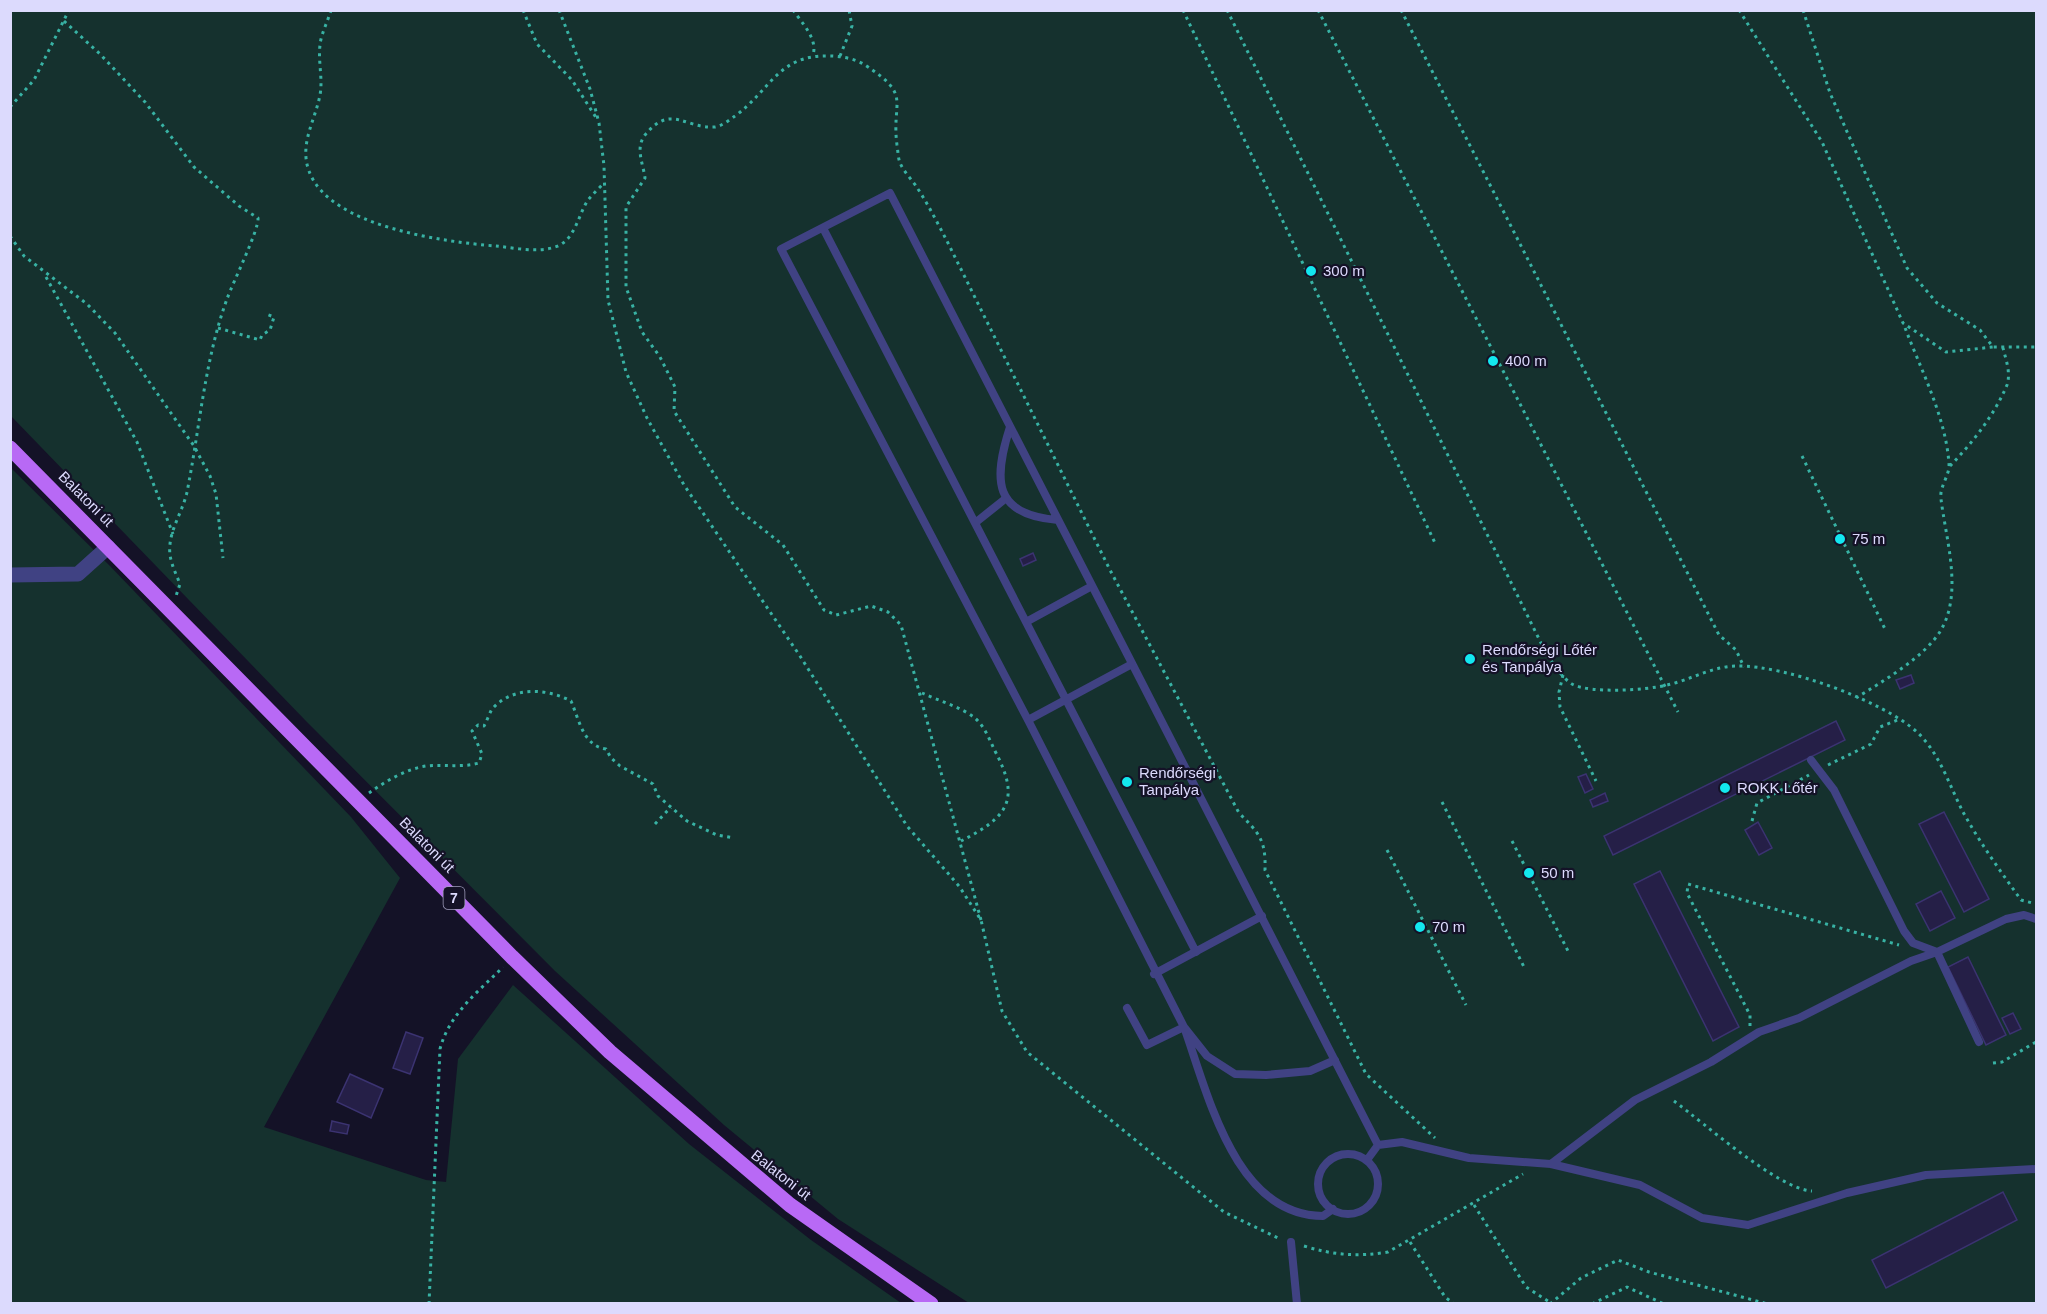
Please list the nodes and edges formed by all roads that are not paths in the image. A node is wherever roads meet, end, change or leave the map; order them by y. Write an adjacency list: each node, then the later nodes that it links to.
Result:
1 (823, 228): 2 (lane); 6 (lane); 13 (lane)
2 (1010, 427): 4 (lane); 5 (lane)
3 (10, 448): 7 (main road, Balatoni út / 7)
4 (1005, 499): 5 (lane); 6 (lane)
5 (1058, 520): 9 (lane)
6 (975, 523): 10 (lane)
7 (108, 547): 8 (street); 30 (main road, Balatoni út / 7)
8 (10, 575)
9 (1092, 586): 10 (lane); 11 (lane)
10 (1026, 622): 12 (lane)
11 (1132, 664): 12 (lane); 15 (lane)
12 (1066, 699): 13 (lane); 17 (lane)
13 (1028, 720): 19 (lane)
14 (1811, 760): 18 (lane)
15 (1262, 916): 17 (lane); 23 (lane)
16 (2037, 919): 18 (lane)
17 (1196, 952): 19 (lane)
18 (1937, 952): 22 (lane); 26 (lane)
19 (1154, 974): 21 (lane)
20 (1127, 1008): 21 (lane)
21 (1184, 1028): 23 (lane); 28 (lane)
22 (1979, 1042)
23 (1335, 1060): 24 (lane)
24 (1378, 1145): 25 (lane); 26 (lane)
25 (1367, 1160): 28 (lane); 28 (lane)
26 (1551, 1164): 27 (lane)
27 (2037, 1169)
28 (1333, 1209)
29 (1291, 1242): 31 (lane)
30 (931, 1304)
31 (1297, 1304)

